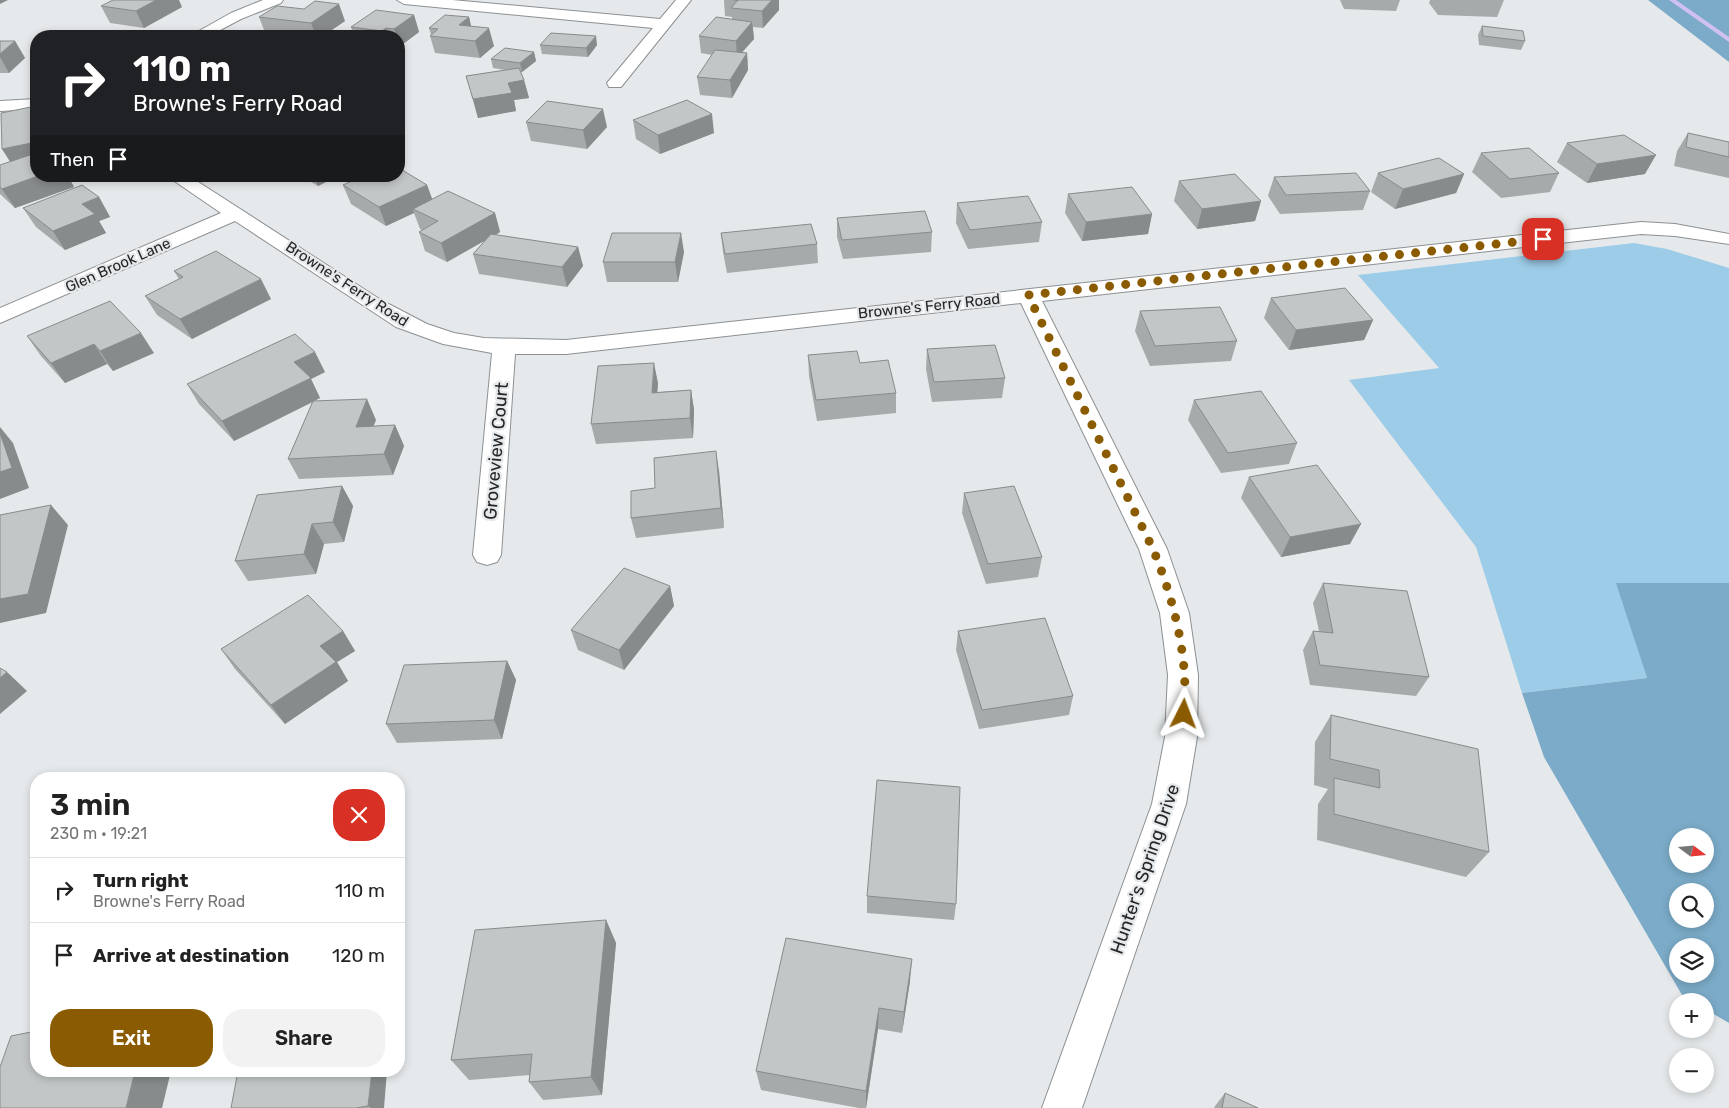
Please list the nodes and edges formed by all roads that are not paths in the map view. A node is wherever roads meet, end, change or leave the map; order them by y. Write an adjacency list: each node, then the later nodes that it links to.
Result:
1 (276, 0): 5 (street)
2 (404, 0): 4 (street)
3 (684, 0): 4 (street)
4 (664, 24): 6 (street)
5 (209, 30)
6 (615, 84)
7 (30, 104): 8 (street)
8 (0, 106)
9 (185, 182): 10 (street, Browne's Ferry Road)
10 (235, 214): 13 (street, Glen Brook Lane); 14 (street, Browne's Ferry Road)
11 (1726, 239): 12 (street, Browne's Ferry Road)
12 (1028, 295): 14 (street, Browne's Ferry Road); 16 (street, Hunter's Spring Drive)
13 (0, 316)
14 (504, 347): 15 (street, Groveview Court)
15 (487, 555)
16 (1062, 1108)

